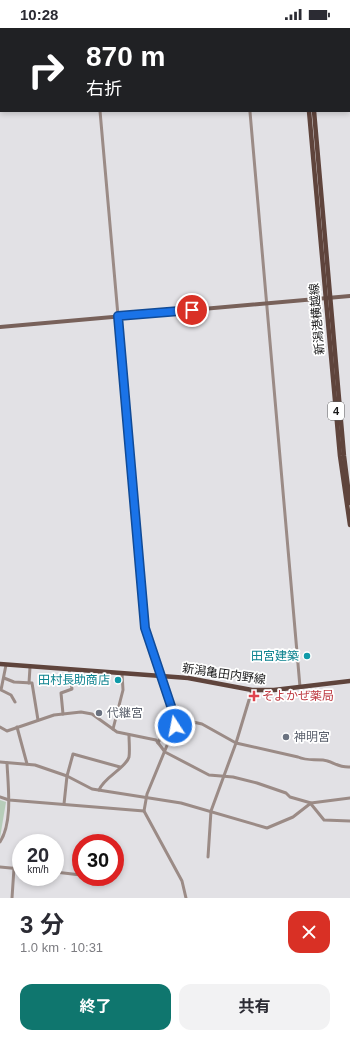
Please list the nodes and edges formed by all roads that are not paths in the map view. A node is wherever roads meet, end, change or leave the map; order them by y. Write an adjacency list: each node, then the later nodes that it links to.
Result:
1 (100, 112): 8 (street)
2 (250, 112): 7 (street)
3 (309, 112): 6 (main road, 新潟港横越線 / 4)
4 (314, 112): 6 (main road, 新潟港横越線 / 4)
5 (350, 296): 6 (street)
6 (328, 298): 7 (street); 10 (main road, 新潟港横越線 / 4)
7 (267, 303): 8 (street); 22 (street)
8 (118, 316): 9 (street); 18 (street)
9 (0, 327)
10 (346, 465): 11 (main road, 新潟港横越線 / 4); 12 (main road, 新潟港横越線 / 4)
11 (350, 503)
12 (350, 524)
13 (0, 664): 14 (main road, 新潟亀田内野線)
14 (6, 665): 15 (main road, 新潟亀田内野線); 19 (street)
15 (30, 666): 16 (main road, 新潟亀田内野線); 20 (street)
16 (69, 669): 17 (main road, 新潟亀田内野線); 25 (street)
17 (122, 673): 18 (main road, 新潟亀田内野線); 30 (street)
18 (161, 676): 23 (main road, 新潟亀田内野線); 26 (street)
19 (4, 678): 20 (street); 24 (street)
20 (29, 682): 27 (street)
21 (350, 682): 22 (main road, 新潟亀田内野線)
22 (300, 687): 23 (main road, 新潟亀田内野線)
23 (252, 690): 33 (street)
24 (15, 702)
25 (63, 714): 27 (street); 30 (street)
26 (175, 718): 32 (street); 33 (street); 34 (street)
27 (38, 720): 29 (street)
28 (0, 727): 29 (street)
29 (17, 727): 37 (street)
30 (113, 729): 31 (street)
31 (129, 734): 32 (street); 38 (street)
32 (158, 743): 34 (street)
33 (236, 743): 39 (street); 41 (street)
34 (165, 752): 41 (street); 44 (street)
35 (0, 762): 36 (street)
36 (7, 763): 37 (street); 46 (street)
37 (27, 764): 40 (street)
38 (120, 767): 40 (street); 42 (street)
39 (350, 767)
40 (67, 776): 42 (street); 47 (street)
41 (224, 776): 48 (street); 50 (street)
42 (99, 790): 44 (street)
43 (0, 797): 46 (street)
44 (146, 797): 49 (street); 50 (street)
45 (350, 798): 48 (street)
46 (9, 800): 47 (street); 52 (street)
47 (64, 804): 49 (street)
48 (311, 804): 50 (street); 51 (street)
49 (144, 811): 58 (street)
50 (211, 811): 53 (street)
51 (350, 821)
52 (0, 842)
53 (208, 857)
54 (0, 867): 55 (street)
55 (12, 868)
56 (13, 886): 57 (street)
57 (12, 898)
58 (186, 898)

